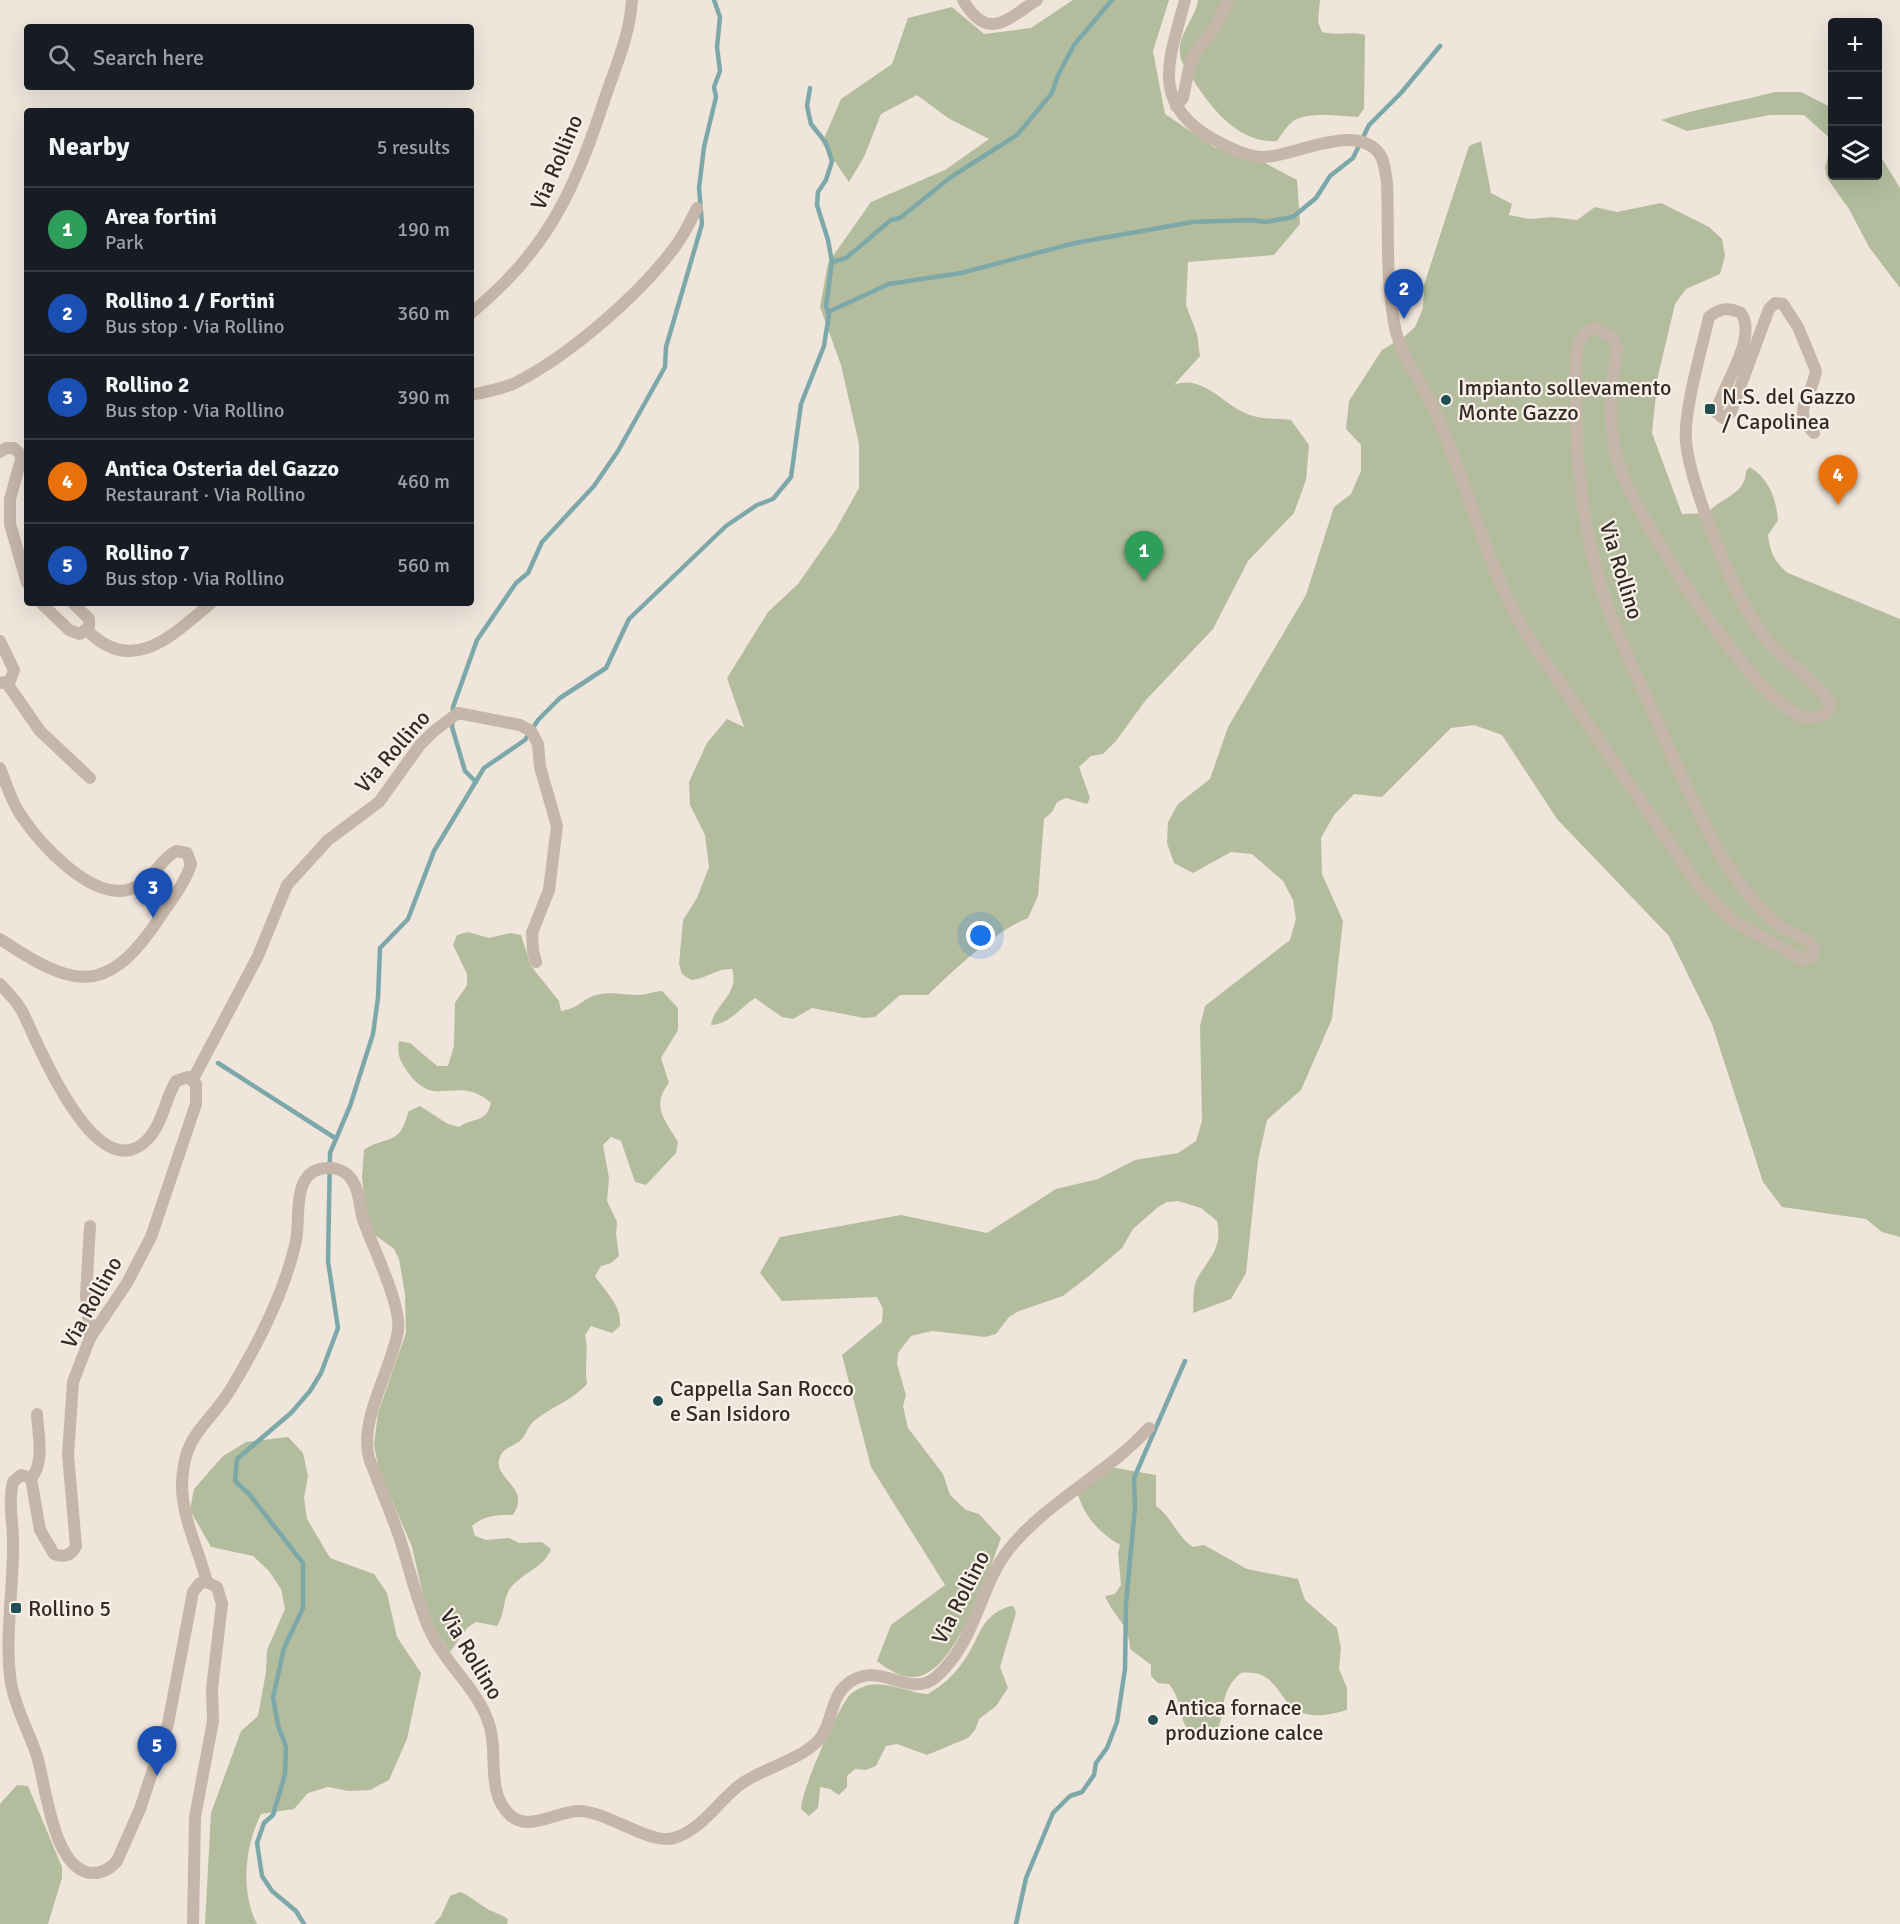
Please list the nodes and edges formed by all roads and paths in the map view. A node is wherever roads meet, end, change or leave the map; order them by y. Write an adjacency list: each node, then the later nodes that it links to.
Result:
1 (632, 0): 8 (street, Via Rollino)
2 (963, 0): 3 (street)
3 (1037, 0)
4 (1185, 0): 6 (street)
5 (1228, 0): 6 (street)
6 (1176, 106): 10 (street, Via Rollino)
7 (697, 208): 9 (street)
8 (474, 310)
9 (474, 394)
10 (1814, 433)
11 (0, 452): 12 (street)
12 (24, 573)
13 (44, 606): 16 (street)
14 (76, 606): 16 (street)
15 (208, 606): 16 (street)
16 (87, 630)
17 (0, 641): 18 (street)
18 (3, 682): 20 (street)
19 (0, 768): 21 (street)
20 (90, 778)
21 (0, 939)
22 (536, 962): 24 (street, Via Rollino)
23 (0, 984): 24 (street)
24 (193, 1079): 26 (street, Via Rollino)
25 (90, 1226): 26 (street)
26 (90, 1338): 29 (street, Via Rollino)
27 (37, 1414): 29 (street)
28 (1149, 1428): 30 (street, Via Rollino)
29 (32, 1478): 30 (street)
30 (207, 1582): 31 (street, Via Rollino)
31 (193, 1924)

